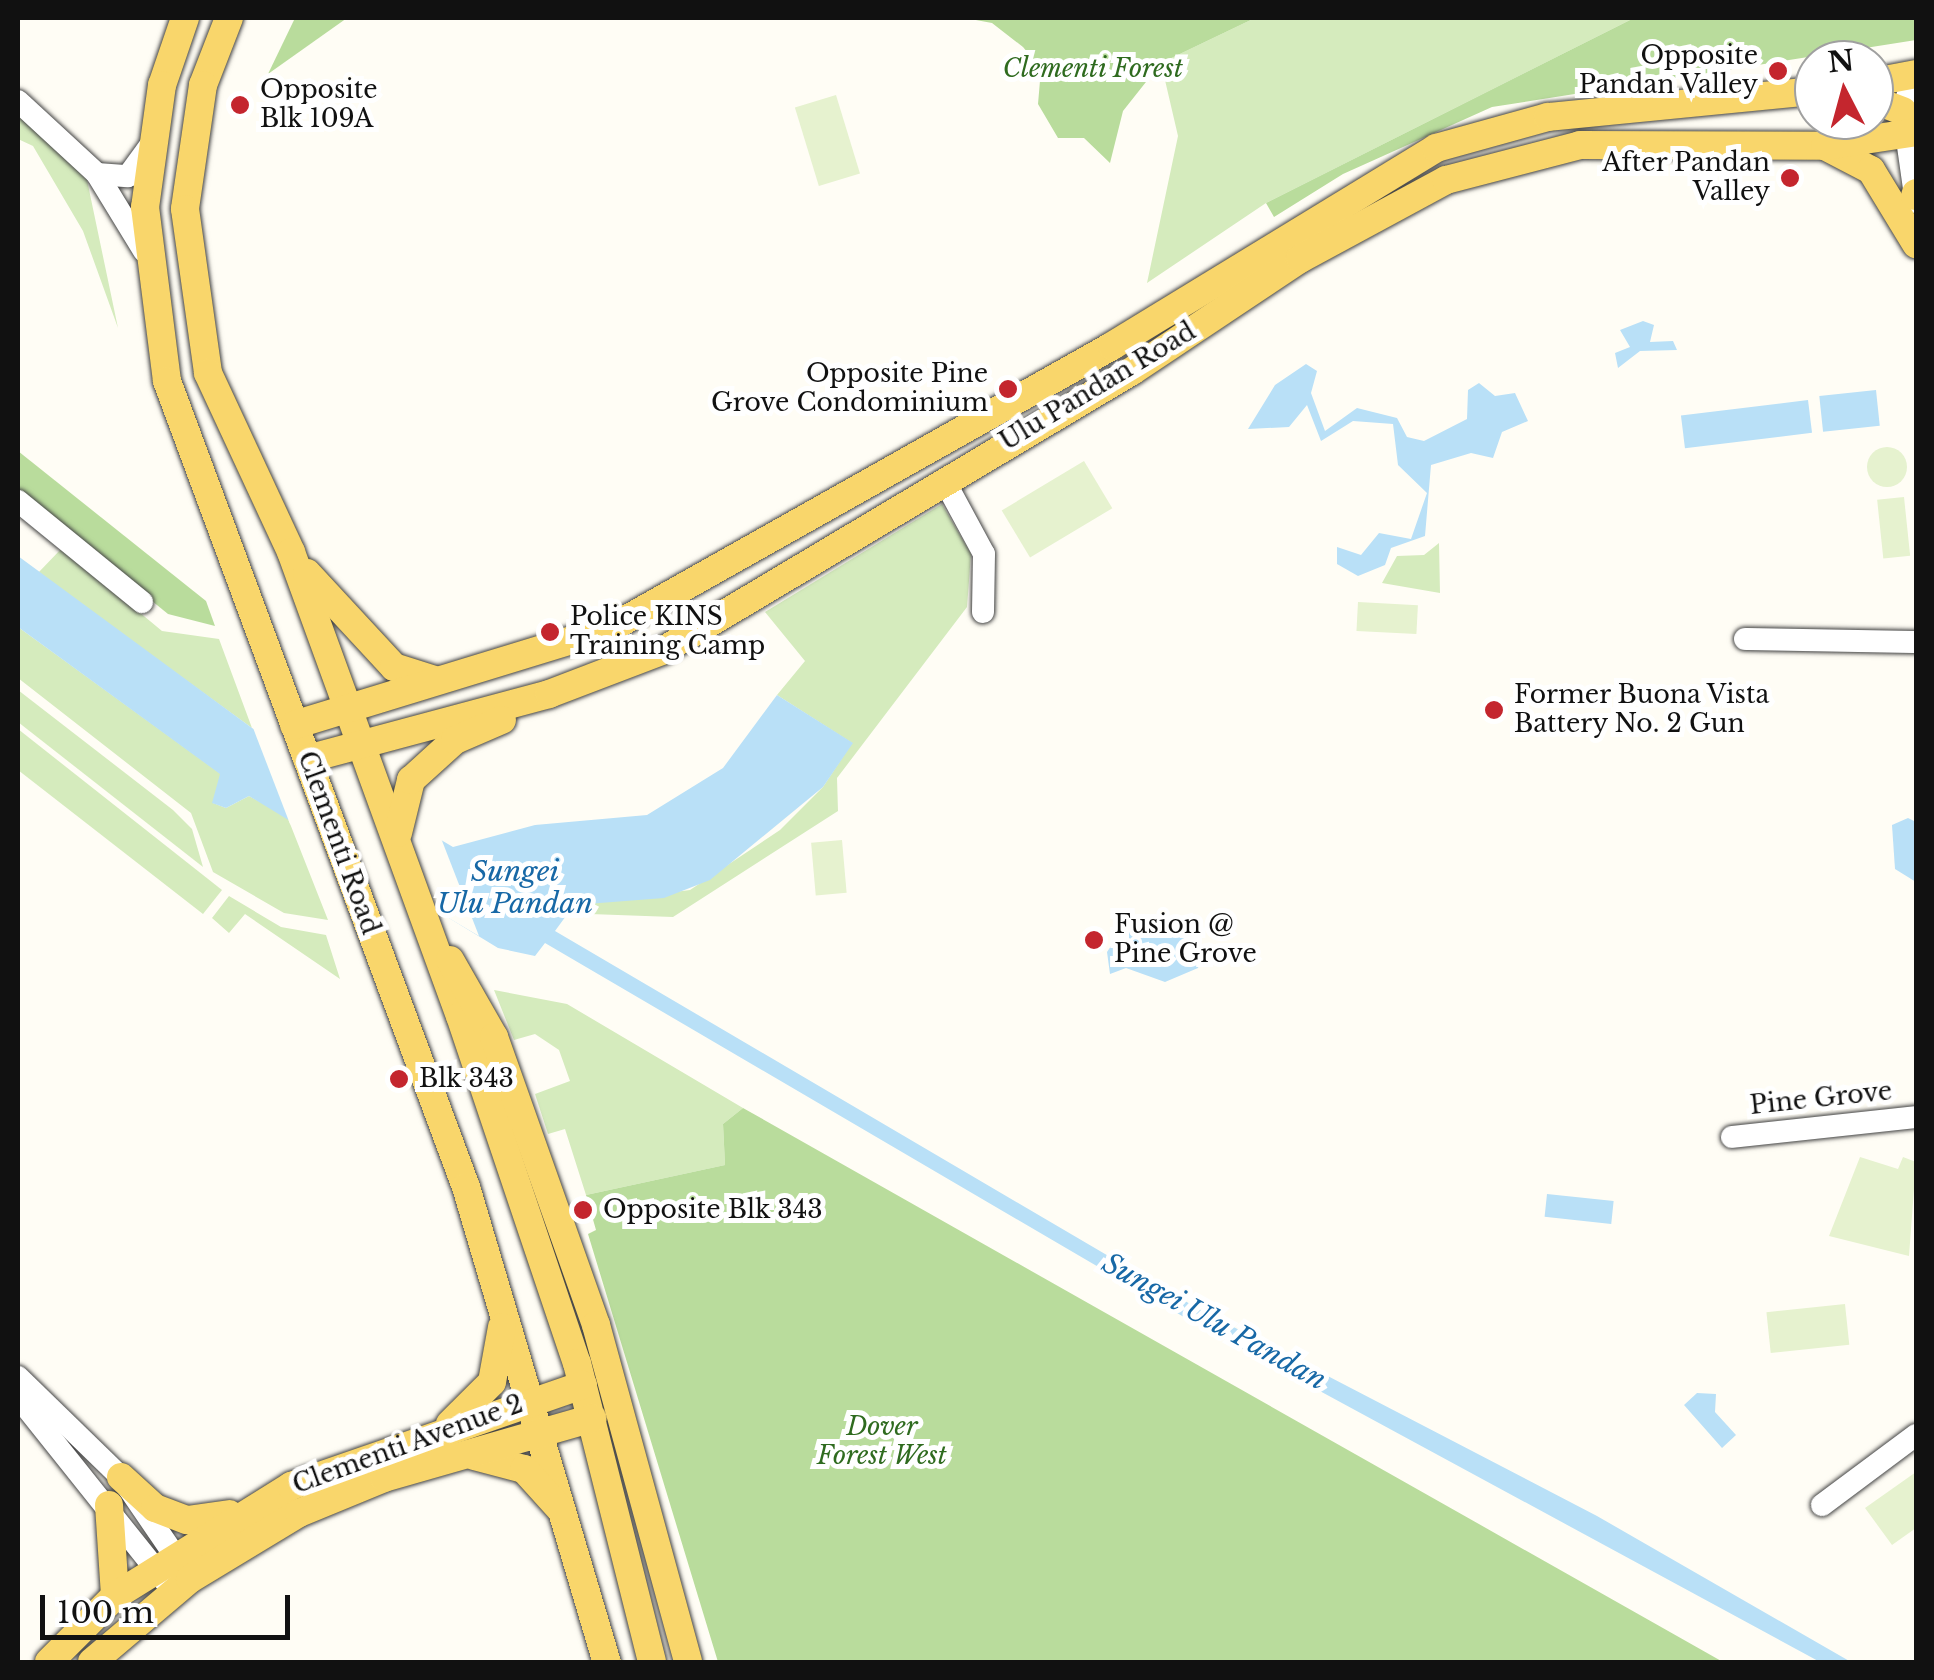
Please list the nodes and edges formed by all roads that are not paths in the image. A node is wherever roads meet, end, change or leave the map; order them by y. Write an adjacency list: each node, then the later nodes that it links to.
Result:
1 (184, 18): 9 (main road, Clementi Road)
2 (228, 18): 17 (main road)
3 (1915, 74): 8 (street)
4 (1794, 94): 6 (main road, Ulu Pandan Road)
5 (18, 101): 11 (street)
6 (1732, 102): 7 (main road); 18 (main road, Ulu Pandan Road)
7 (1794, 103)
8 (1908, 126): 10 (main road, Ulu Pandan Road); 12 (street)
9 (153, 140): 11 (street); 14 (main road, Clementi Road)
10 (1824, 146): 13 (main road); 15 (main road, Ulu Pandan Road)
11 (97, 174): 14 (street)
12 (1916, 197)
13 (1916, 244)
14 (147, 260): 27 (main road, Clementi Road)
15 (944, 480): 19 (main road, Ulu Pandan Road); 21 (street)
16 (18, 501): 20 (street)
17 (290, 552): 24 (main road); 26 (main road)
18 (698, 583): 19 (main road); 24 (main road, Ulu Pandan Road)
19 (746, 600): 25 (main road, Ulu Pandan Road)
20 (142, 602)
21 (982, 612)
22 (1745, 639): 23 (street)
23 (1916, 642)
24 (439, 681): 26 (main road, Ulu Pandan Road)
25 (548, 694): 28 (main road, Ulu Pandan Road); 30 (main road)
26 (348, 706): 27 (main road, Ulu Pandan Road); 28 (main road)
27 (294, 725): 29 (main road, Clementi Road)
28 (361, 740): 29 (main road, Ulu Pandan Road); 30 (main road)
29 (307, 759): 34 (main road, Clementi Road)
30 (398, 845): 31 (main road)
31 (429, 930): 36 (main road); 56 (main road)
32 (1916, 1117): 33 (street, Pine Grove)
33 (1732, 1136)
34 (500, 1295): 38 (main road, Clementi Road); 40 (main road)
35 (18, 1376): 44 (street)
36 (583, 1385): 38 (main road, Clementi Avenue 2); 39 (main road)
37 (18, 1397): 45 (street)
38 (533, 1400): 40 (main road, Clementi Avenue 2); 41 (main road, Clementi Road)
39 (592, 1418): 41 (main road, Clementi Avenue 2); 55 (main road)
40 (447, 1427): 47 (main road, Clementi Avenue 2)
41 (543, 1432): 43 (main road, Clementi Avenue 2); 48 (main road, Clementi Road)
42 (1916, 1435): 46 (street)
43 (466, 1454): 48 (main road); 50 (main road, Clementi Avenue 2)
44 (121, 1477): 47 (main road); 49 (street)
45 (109, 1504): 49 (street); 51 (main road)
46 (1822, 1505)
47 (246, 1510): 49 (main road, Clementi Avenue 2)
48 (572, 1528): 54 (main road, Clementi Road)
49 (164, 1560): 50 (street); 51 (main road, Clementi Avenue 2)
50 (182, 1585): 53 (main road, Clementi Avenue 2)
51 (115, 1596): 52 (main road, Clementi Avenue 2)
52 (62, 1659)
53 (92, 1662)
54 (606, 1662)
55 (652, 1662)
56 (688, 1662)

